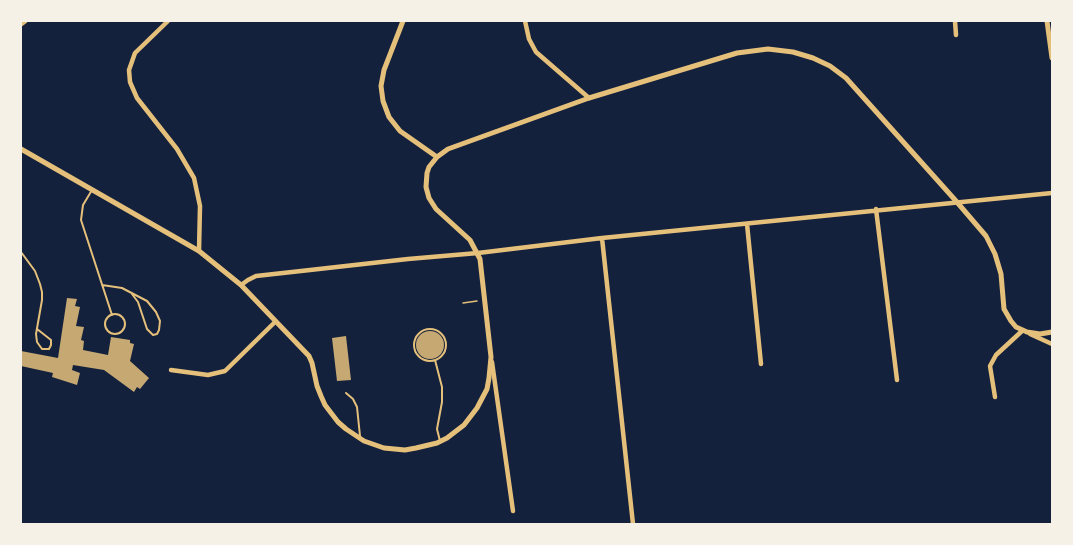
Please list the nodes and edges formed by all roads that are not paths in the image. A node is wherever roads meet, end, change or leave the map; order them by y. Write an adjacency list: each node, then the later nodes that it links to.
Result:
1 (25, 21): 7 (street)
2 (168, 21): 19 (street)
3 (404, 21): 12 (street)
4 (525, 21): 10 (street)
5 (955, 21): 8 (street)
6 (1047, 21): 9 (street)
7 (21, 24)
8 (956, 35)
9 (1052, 58)
10 (589, 98): 12 (street); 15 (street)
11 (21, 149): 13 (street)
12 (437, 157): 21 (street)
13 (92, 190): 19 (street); 22 (lane)
14 (1052, 193): 15 (street)
15 (956, 201): 16 (street); 28 (street)
16 (876, 209): 17 (street); 35 (street)
17 (747, 224): 18 (street); 33 (street)
18 (602, 238): 21 (street); 41 (street)
19 (199, 251): 23 (street)
20 (21, 252): 27 (lane)
21 (478, 253): 23 (street); 31 (street)
22 (102, 285): 24 (lane); 25 (lane)
23 (241, 285): 26 (street)
24 (132, 294): 24 (lane)
25 (112, 315): 25 (lane)
26 (275, 322): 34 (street); 38 (street)
27 (37, 329): 27 (lane)
28 (1025, 332): 29 (street); 30 (street); 37 (street)
29 (1052, 332)
30 (1052, 344)
31 (490, 346): 39 (street); 40 (street)
32 (435, 360): 32 (lane); 39 (lane)
33 (761, 364)
34 (171, 370)
35 (897, 380)
36 (346, 393): 38 (lane)
37 (995, 397)
38 (361, 439): 39 (street)
39 (440, 441)
40 (513, 511)
41 (633, 524)

